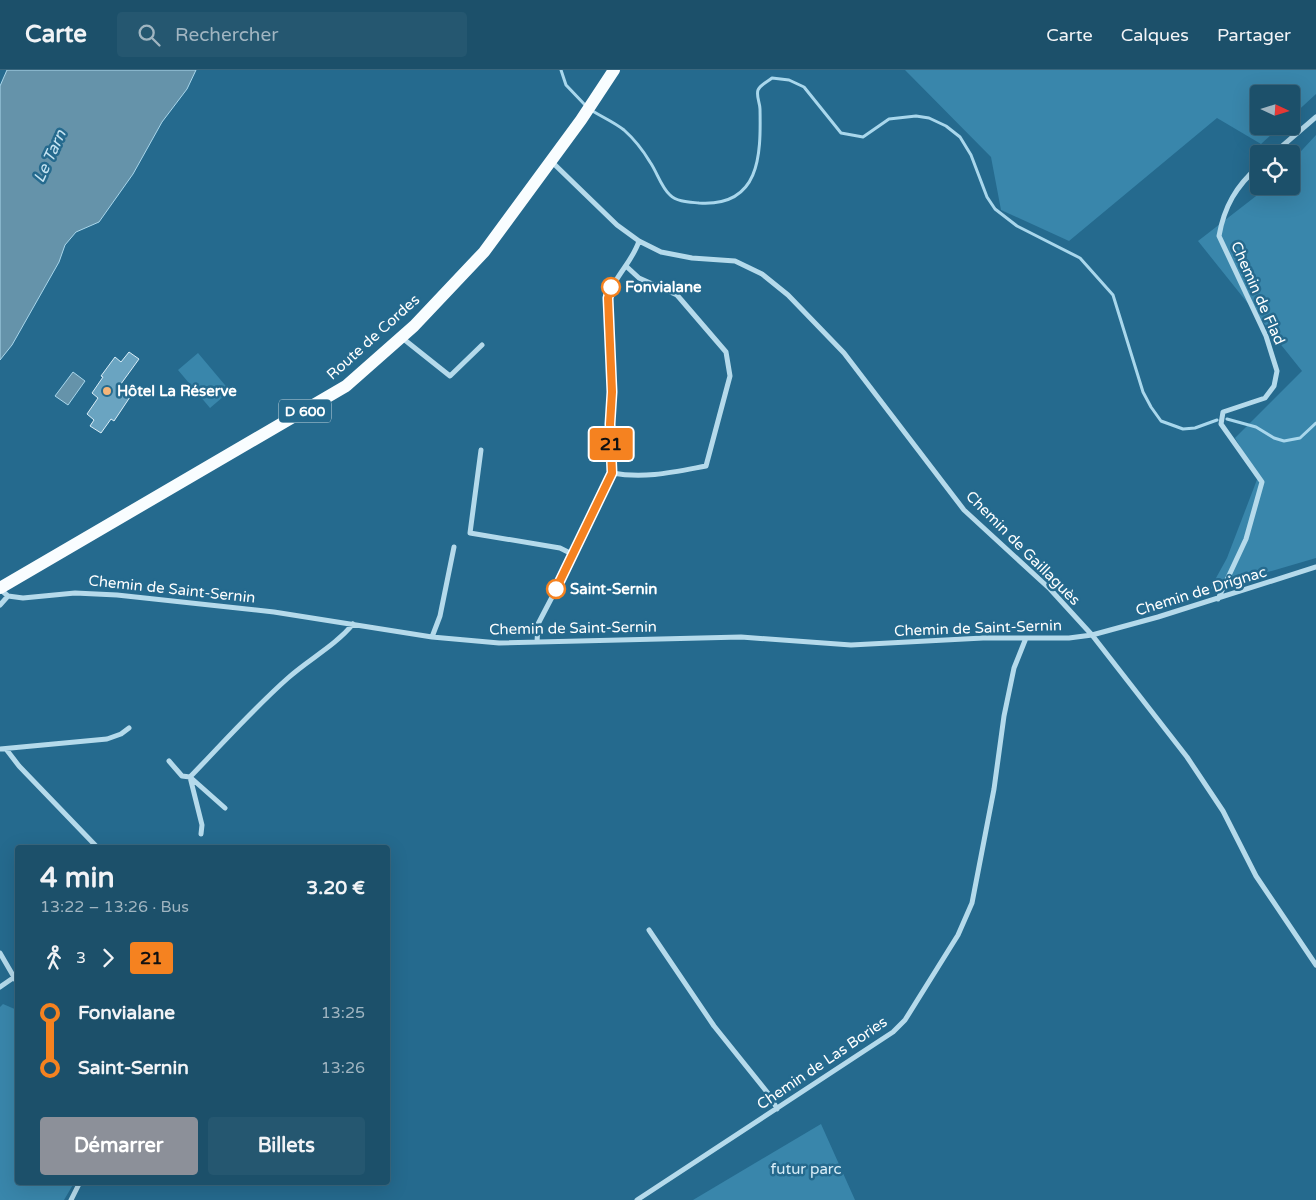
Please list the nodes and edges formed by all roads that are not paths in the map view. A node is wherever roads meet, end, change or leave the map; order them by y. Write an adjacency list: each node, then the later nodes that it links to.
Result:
1 (614, 70): 4 (main road, Route de Cordes / D 600)
2 (1316, 117): 3 (street)
3 (1283, 145)
4 (550, 161): 6 (street, Chemin de Gaillaguès); 8 (main road, Route de Cordes / D 600)
5 (1250, 174): 16 (street, Chemin de Flad)
6 (639, 241): 7 (street); 19 (street, Chemin de Gaillaguès)
7 (626, 267): 11 (street); 11 (street)
8 (401, 337): 9 (street); 15 (main road, Route de Cordes / D 600)
9 (482, 345)
10 (481, 450): 13 (street)
11 (612, 473): 13 (street)
12 (454, 547): 20 (street)
13 (574, 555): 22 (street)
14 (1316, 567): 16 (street, Chemin de Drignac)
15 (3, 591): 17 (street); 18 (street, Chemin de Saint-Sernin)
16 (1218, 599): 19 (street, Chemin de Drignac)
17 (0, 605)
18 (353, 624): 20 (street, Chemin de Saint-Sernin); 26 (street)
19 (1092, 635): 21 (street, Chemin de Saint-Sernin); 32 (street, Chemin de Gaillaguès)
20 (432, 637): 22 (street, Chemin de Saint-Sernin)
21 (1026, 638): 22 (street, Chemin de Saint-Sernin); 36 (street, Chemin de Las Bories)
22 (536, 642)
23 (129, 728): 24 (street)
24 (3, 749): 29 (street)
25 (169, 761): 26 (street)
26 (190, 777): 27 (street); 28 (street)
27 (225, 808)
28 (201, 834)
29 (95, 845)
30 (649, 930): 36 (street)
31 (0, 953): 33 (street)
32 (1316, 965)
33 (13, 978): 34 (street); 35 (street)
34 (15, 980)
35 (0, 987)
36 (778, 1109): 39 (street, Chemin de Las Bories)
37 (78, 1185): 38 (street)
38 (71, 1200)
39 (637, 1200)

